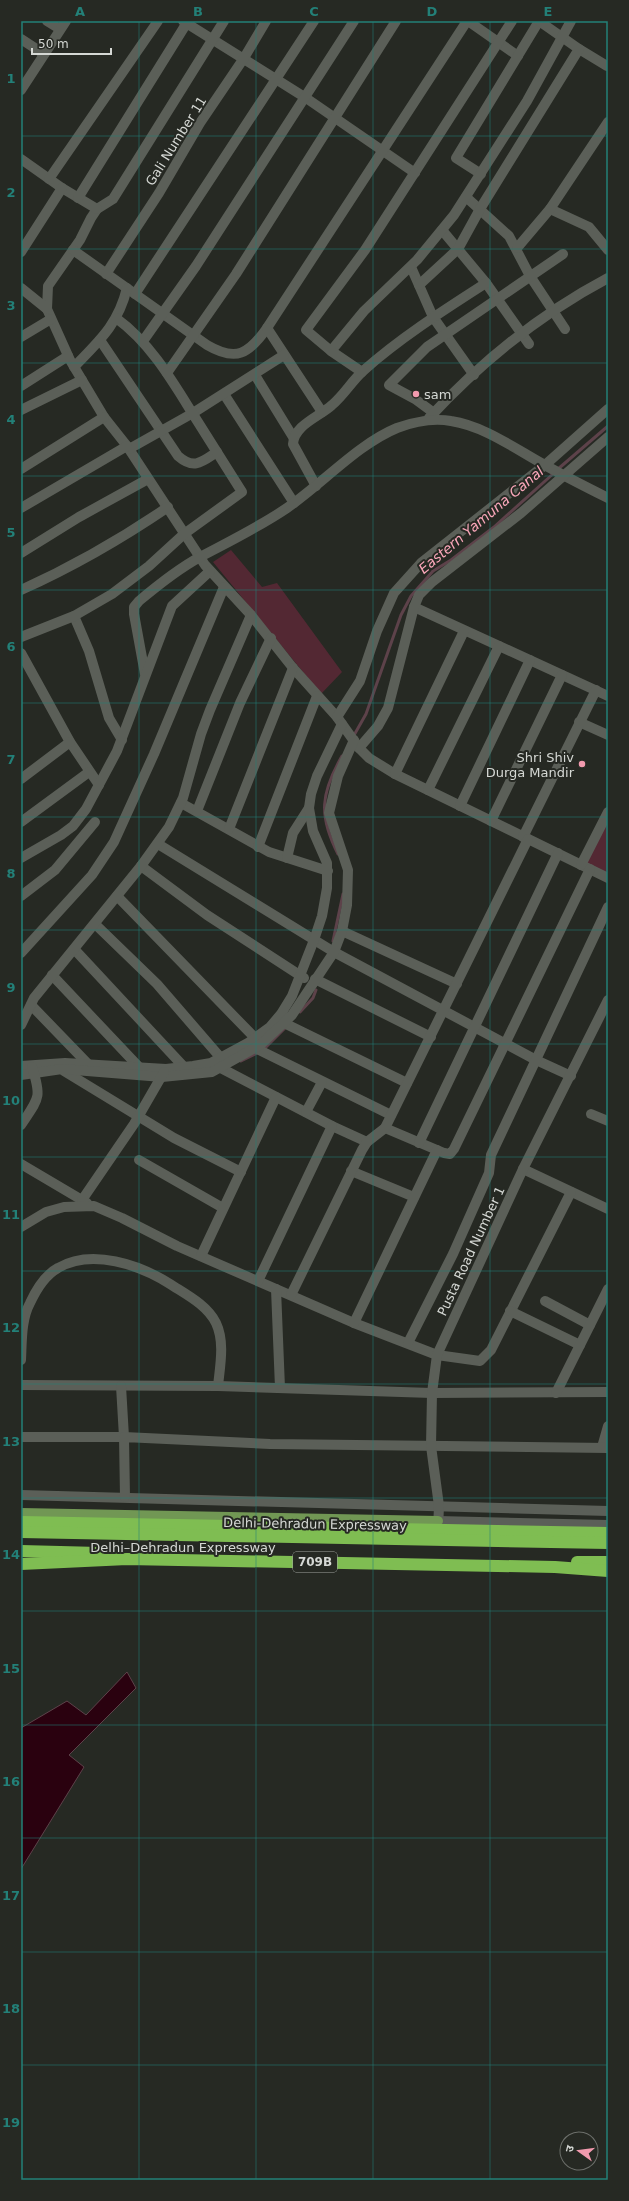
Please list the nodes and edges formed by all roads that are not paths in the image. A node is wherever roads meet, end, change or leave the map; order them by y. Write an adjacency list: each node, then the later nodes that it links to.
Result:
1 (47, 21): 13 (street)
2 (158, 21): 33 (street)
3 (224, 21): 16 (street)
4 (266, 21): 21 (street, Gali Number 11)
5 (314, 21): 24 (street)
6 (354, 21): 26 (street)
7 (396, 21): 27 (street)
8 (468, 21): 17 (street); 29 (street)
9 (512, 21): 17 (street)
10 (539, 21): 14 (street); 20 (street)
11 (571, 21): 14 (street)
12 (186, 22): 16 (street); 36 (street)
13 (63, 25): 19 (street)
14 (562, 37): 18 (street); 32 (street)
15 (21, 39): 19 (street)
16 (212, 40): 21 (street); 37 (street)
17 (498, 43): 20 (street); 31 (street)
18 (579, 49): 22 (street); 39 (street)
19 (44, 54): 23 (street)
20 (518, 56): 32 (street)
21 (244, 58): 24 (street); 49 (street, Gali Number 11)
22 (607, 66)
23 (24, 79): 25 (street)
24 (275, 80): 26 (street); 55 (street)
25 (21, 90)
26 (306, 98): 27 (street); 59 (street)
27 (335, 119): 29 (street); 67 (street)
28 (608, 122): 38 (street)
29 (382, 150): 31 (street); 63 (street)
30 (22, 162): 33 (street)
31 (415, 173): 72 (street)
32 (481, 174): 35 (street)
33 (49, 179): 34 (street)
34 (62, 188): 36 (street); 46 (street)
35 (466, 197): 39 (street); 40 (street)
36 (78, 198): 37 (street)
37 (97, 209): 45 (street)
38 (550, 209): 42 (street); 43 (street)
39 (480, 210): 43 (street); 44 (street)
40 (442, 230): 44 (street); 48 (street)
41 (608, 231): 42 (street)
42 (605, 245)
43 (516, 248): 50 (street)
44 (458, 249): 52 (street); 53 (street)
45 (73, 250): 49 (street); 57 (street)
46 (21, 252)
47 (563, 254): 50 (street)
48 (411, 267): 53 (street); 72 (street)
49 (106, 274): 55 (street)
50 (530, 276): 56 (street); 58 (street)
51 (608, 278): 58 (street)
52 (486, 284): 56 (street); 60 (street)
53 (419, 285): 60 (street)
54 (21, 288): 57 (street)
55 (131, 291): 59 (street); 61 (street)
56 (496, 298): 65 (street); 66 (street)
57 (48, 309): 62 (street)
58 (554, 312): 64 (street); 65 (street)
59 (163, 314): 67 (street); 70 (street)
60 (433, 317): 66 (street); 76 (street)
61 (116, 318): 69 (street); 70 (street)
62 (51, 319): 68 (street); 74 (street)
63 (267, 328): 67 (street); 73 (street)
64 (565, 328)
65 (522, 334): 71 (street); 79 (street)
66 (445, 335): 79 (street); 86 (street)
67 (194, 336): 77 (street)
68 (21, 337)
69 (100, 340): 75 (street); 90 (street)
70 (143, 341): 77 (street)
71 (529, 344)
72 (331, 351): 76 (street)
73 (284, 355): 78 (street); 85 (street)
74 (68, 356): 75 (street); 81 (street)
75 (74, 367): 80 (street)
76 (362, 372): 85 (street)
77 (166, 373): 87 (street)
78 (255, 375): 82 (street); 91 (street)
79 (474, 375): 86 (street)
80 (82, 380): 84 (street); 88 (street)
81 (21, 386)
82 (224, 394): 87 (street); 101 (street)
83 (608, 409): 95 (street)
84 (21, 410)
85 (322, 412): 91 (street)
86 (434, 413): 89 (street)
87 (193, 414): 90 (street); 94 (street)
88 (104, 417): 93 (street); 96 (street)
89 (426, 421): 95 (street); 99 (street)
90 (161, 430): 93 (street); 94 (street)
91 (294, 437): 99 (street)
92 (608, 437): 97 (street)
93 (128, 448): 98 (street); 103 (street)
94 (217, 452): 104 (street)
95 (546, 466): 97 (street); 126 (street)
96 (21, 469)
97 (563, 475): 100 (street); 110 (street)
98 (148, 479): 102 (street); 105 (street)
99 (316, 486): 101 (street)
100 (608, 498)
101 (294, 503): 106 (street)
102 (168, 507): 104 (street); 109 (street)
103 (21, 508)
104 (184, 534): 106 (street); 112 (street)
105 (21, 552)
106 (199, 558): 107 (street); 120 (street)
107 (210, 571): 108 (street); 120 (street)
108 (224, 587): 111 (street); 162 (street)
109 (21, 590)
110 (414, 608): 113 (street); 130 (street)
111 (251, 615): 115 (street); 136 (street)
112 (74, 616): 114 (street); 128 (street)
113 (464, 630): 116 (street); 132 (street)
114 (21, 637)
115 (271, 638): 119 (street); 139 (street)
116 (499, 646): 118 (street); 135 (street)
117 (21, 654): 129 (street)
118 (530, 660): 121 (street); 137 (street)
119 (293, 668): 123 (street); 144 (street)
120 (145, 674): 128 (street)
121 (562, 675): 122 (street); 141 (street)
122 (596, 690): 124 (street); 125 (street)
123 (317, 696): 126 (street); 147 (street)
124 (608, 696)
125 (580, 722): 127 (street); 145 (street)
126 (342, 723): 130 (street); 138 (street)
127 (608, 735)
128 (122, 740): 134 (street)
129 (70, 742): 131 (street); 133 (street)
130 (356, 744): 132 (street); 159 (street)
131 (89, 772): 134 (street); 142 (street)
132 (395, 774): 135 (street)
133 (21, 779)
134 (99, 785): 149 (street)
135 (428, 790): 137 (street)
136 (181, 803): 139 (street); 146 (street)
137 (460, 806): 141 (street)
138 (309, 808): 150 (street); 153 (street)
139 (197, 811): 144 (street)
140 (608, 812): 152 (street)
141 (491, 821): 145 (street)
142 (21, 822)
143 (95, 822): 155 (street)
144 (229, 829): 147 (street)
145 (525, 838): 148 (street); 167 (street)
146 (158, 844): 151 (street); 160 (street)
147 (258, 847): 150 (street)
148 (558, 853): 152 (street); 173 (street)
149 (21, 858)
150 (287, 858): 153 (street)
151 (141, 866): 156 (street); 165 (street)
152 (586, 867): 154 (street); 175 (street)
153 (328, 871): 160 (street)
154 (608, 878)
155 (21, 896)
156 (117, 896): 158 (street); 176 (street)
157 (608, 906): 178 (street)
158 (95, 924): 161 (street); 177 (street)
159 (342, 931): 163 (street); 167 (street)
160 (314, 940): 163 (street); 165 (street)
161 (75, 950): 164 (street); 183 (street)
162 (21, 953)
163 (334, 953): 166 (street); 170 (street)
164 (52, 975): 169 (street); 182 (street)
165 (300, 975): 166 (street); 176 (street)
166 (316, 978): 171 (street); 174 (street)
167 (457, 984): 170 (street)
168 (608, 1000): 188 (street, Pusta Road Number 1)
169 (31, 1005): 172 (street); 179 (street)
170 (444, 1010): 173 (street); 174 (street)
171 (287, 1024): 176 (street); 190 (street)
172 (21, 1025)
173 (475, 1026): 175 (street); 201 (street)
174 (431, 1037): 190 (street)
175 (505, 1044): 178 (street); 202 (street)
176 (255, 1045): 177 (street); 180 (street); 189 (street)
177 (220, 1057): 180 (street)
178 (536, 1060): 188 (street); 224 (street)
179 (88, 1064): 182 (street); 184 (street)
180 (215, 1065): 183 (street); 186 (street); 191 (street)
181 (21, 1066): 185 (street)
182 (138, 1066): 186 (street)
183 (184, 1067): 186 (street)
184 (59, 1068): 185 (street); 186 (street); 195 (street)
185 (35, 1070): 187 (street); 197 (street)
186 (164, 1073): 195 (street)
187 (21, 1075)
188 (571, 1076): 205 (street, Pusta Road Number 1)
189 (322, 1082): 192 (street); 194 (street)
190 (407, 1083): 194 (street)
191 (276, 1097): 192 (street); 207 (street)
192 (306, 1112): 198 (street)
193 (591, 1114): 196 (street)
194 (391, 1115): 199 (street)
195 (138, 1116): 207 (street); 210 (street)
196 (608, 1121)
197 (21, 1124)
198 (332, 1126): 200 (street); 216 (street)
199 (385, 1128): 200 (street); 201 (street)
200 (367, 1142): 206 (street)
201 (419, 1142): 202 (street)
202 (437, 1150): 209 (street)
203 (139, 1160): 212 (street)
204 (21, 1164): 210 (street)
205 (523, 1169): 208 (street); 226 (street, Pusta Road Number 1)
206 (351, 1171): 209 (street); 219 (street)
207 (241, 1172): 212 (street)
208 (571, 1192): 213 (street); 221 (street)
209 (414, 1197): 222 (street)
210 (82, 1200): 211 (street)
211 (94, 1206): 214 (street); 215 (street)
212 (223, 1208): 215 (street)
213 (608, 1209)
214 (21, 1227)
215 (201, 1256): 216 (street)
216 (258, 1281): 217 (street)
217 (276, 1289): 219 (street); 231 (street)
218 (608, 1289): 223 (street)
219 (291, 1295): 222 (street)
220 (545, 1301): 223 (street)
221 (510, 1311): 225 (street); 226 (street)
222 (354, 1323): 224 (street)
223 (590, 1325): 225 (street)
224 (408, 1343): 226 (street)
225 (580, 1345): 232 (street)
226 (437, 1355): 234 (street, Pusta Road Number 1)
227 (21, 1360): 230 (street)
228 (21, 1385): 229 (street)
229 (121, 1386): 230 (street); 237 (street)
230 (218, 1386): 231 (street)
231 (280, 1388): 234 (street)
232 (556, 1392): 233 (street); 234 (street)
233 (608, 1392)
234 (432, 1393): 238 (street, Pusta Road Number 1)
235 (608, 1426): 239 (street)
236 (21, 1437): 237 (street)
237 (124, 1438): 238 (street); 241 (street)
238 (431, 1446): 239 (street); 242 (street, Pusta Road Number 1)
239 (605, 1447)
240 (21, 1495): 241 (street)
241 (125, 1497): 242 (street)
242 (439, 1506): 243 (street); 247 (street, Pusta Road Number 1)
243 (608, 1511)
244 (21, 1513): 247 (main road)
245 (21, 1522): 247 (highway, Delhi–Dehradun Expressway)
246 (608, 1524): 247 (street)
247 (438, 1526): 249 (highway, Delhi–Dehradun Expressway)
248 (21, 1532): 250 (highway, Delhi-Dehradun Expressway)
249 (608, 1533)
250 (608, 1543)
251 (21, 1551): 252 (highway)
252 (608, 1562)
253 (21, 1564): 254 (highway, Delhi–Dehradun Expressway / 709B)
254 (608, 1571)

